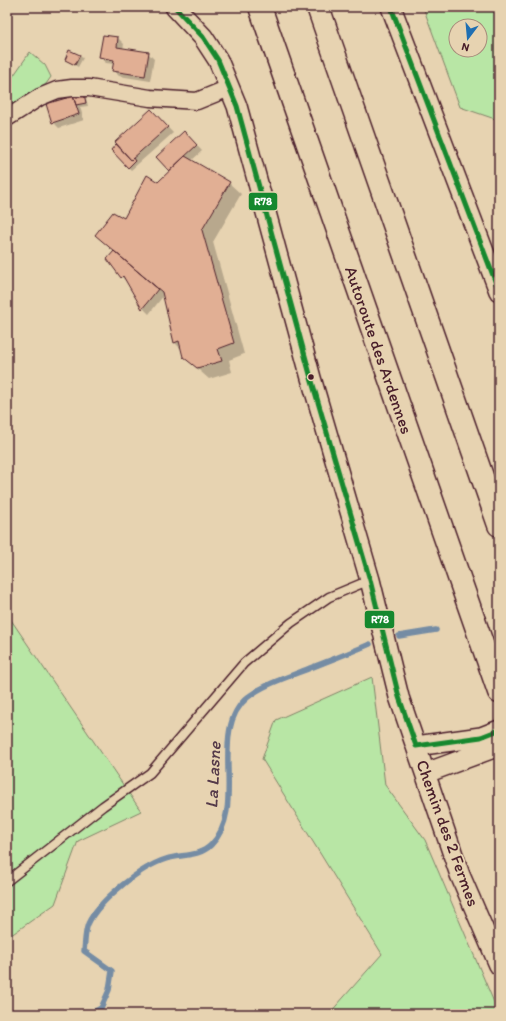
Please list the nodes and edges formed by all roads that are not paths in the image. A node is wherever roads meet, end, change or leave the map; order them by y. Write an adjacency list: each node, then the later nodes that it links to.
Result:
1 (174, 7): 5 (street, Chemin des 2 Fermes)
2 (260, 7): 10 (highway, Autoroute des Ardennes)
3 (318, 7): 8 (highway)
4 (391, 7): 7 (street)
5 (229, 88): 6 (street); 9 (street, Chemin des 2 Fermes)
6 (7, 118)
7 (499, 291)
8 (499, 525)
9 (370, 580): 12 (street, Chemin des 2 Fermes); 15 (lane)
10 (497, 685)
11 (499, 730): 12 (street)
12 (416, 746): 14 (street, Chemin des 2 Fermes)
13 (499, 746): 14 (street)
14 (426, 772): 16 (street, Chemin des 2 Fermes)
15 (7, 881)
16 (499, 965)

